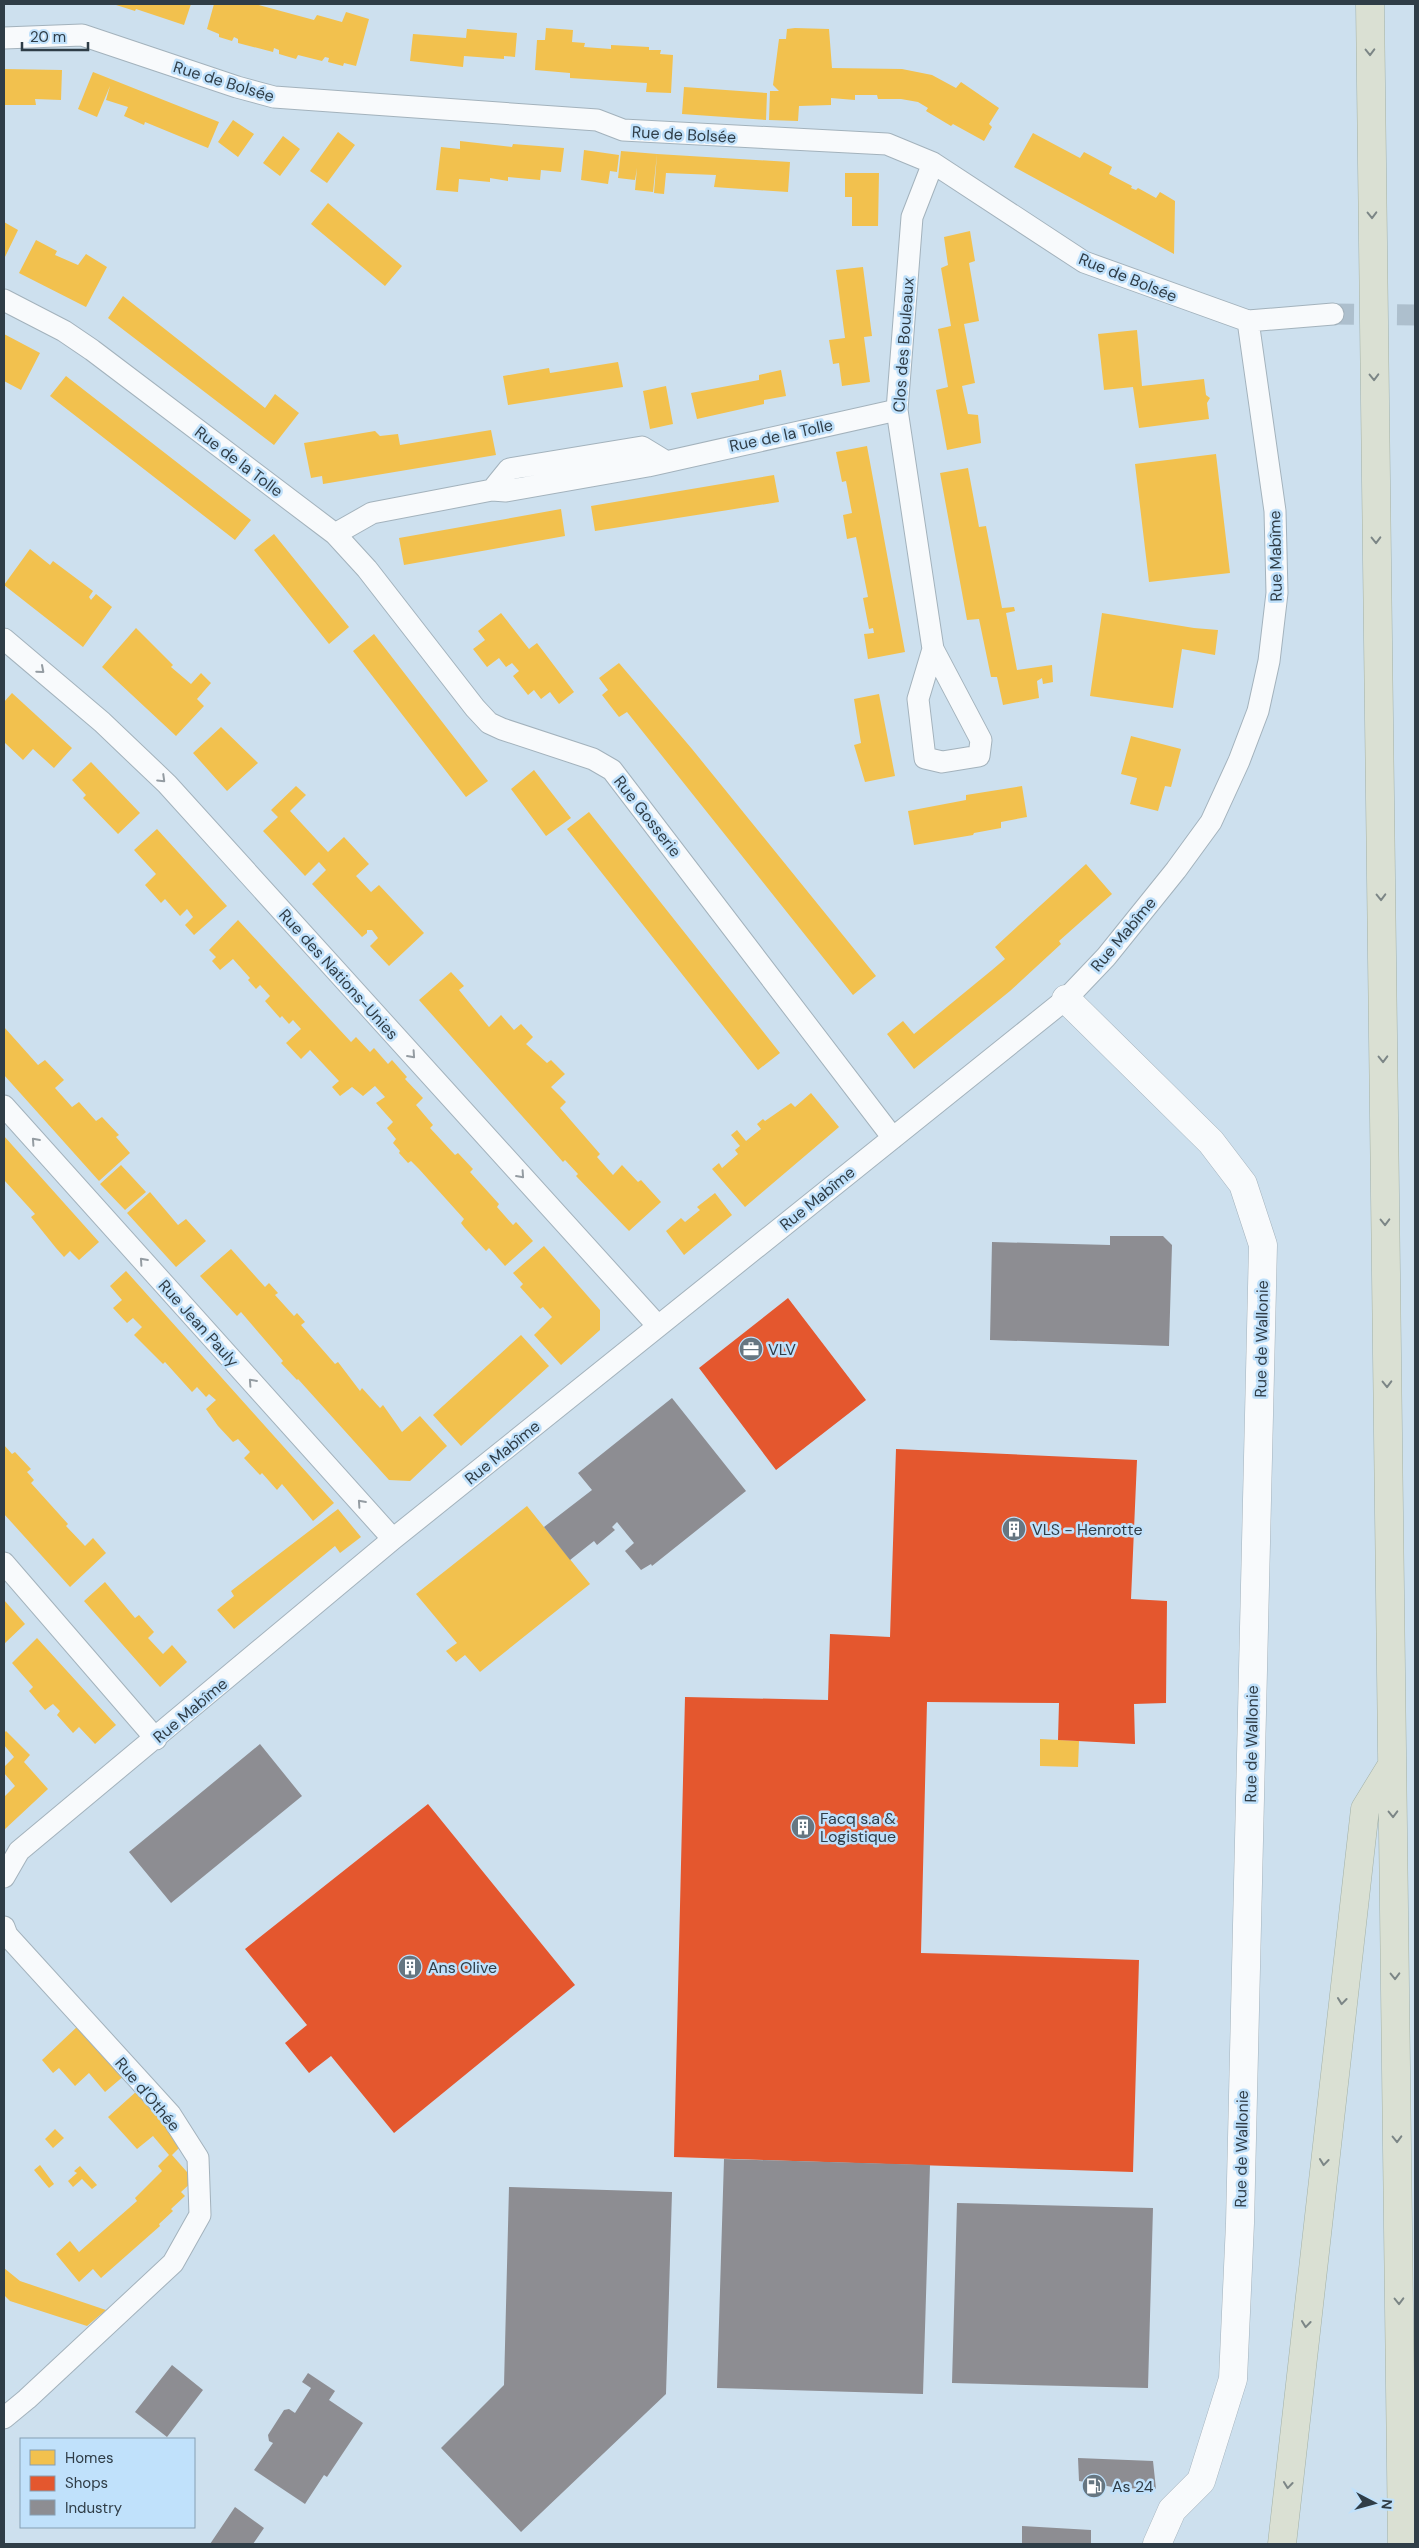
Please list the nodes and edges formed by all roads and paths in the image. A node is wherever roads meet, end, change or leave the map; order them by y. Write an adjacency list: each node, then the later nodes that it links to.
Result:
1 (1370, 4): 18 (highway, one-way to 18)
2 (4, 38): 3 (street, Rue de Bolsée)
3 (933, 163): 6 (street, Rue de Bolsée); 7 (street, Clos des Bouleaux)
4 (4, 300): 8 (street, Rue de la Tolle)
5 (1333, 314): 6 (street, Rue de Bolsée)
6 (1248, 321): 11 (street, Rue Mabîme)
7 (897, 410): 8 (street, Rue de la Tolle); 10 (street, Clos des Bouleaux)
8 (335, 534): 13 (street, Rue Gosserie)
9 (4, 639): 14 (street, Rue des Nations-Unies, one-way to 14)
10 (933, 649): 10 (street, Clos des Bouleaux)
11 (1066, 999): 13 (street, Rue Mabîme); 22 (street, Rue de Wallonie)
12 (4, 1106): 15 (street, Rue Jean Pauly, one-way to 12)
13 (893, 1138): 14 (street, Rue Mabîme)
14 (658, 1326): 15 (street, Rue Mabîme)
15 (394, 1539): 17 (street, Rue Mabîme)
16 (4, 1563): 17 (street)
17 (156, 1738): 19 (street, Rue Mabîme)
18 (1392, 1765): 23 (highway, one-way to 23); 24 (highway, one-way to 24)
19 (4, 1878)
20 (5, 1931): 21 (street, Rue d'Othée)
21 (4, 2418)
22 (1156, 2544)
23 (1282, 2544)
24 (1402, 2544)

